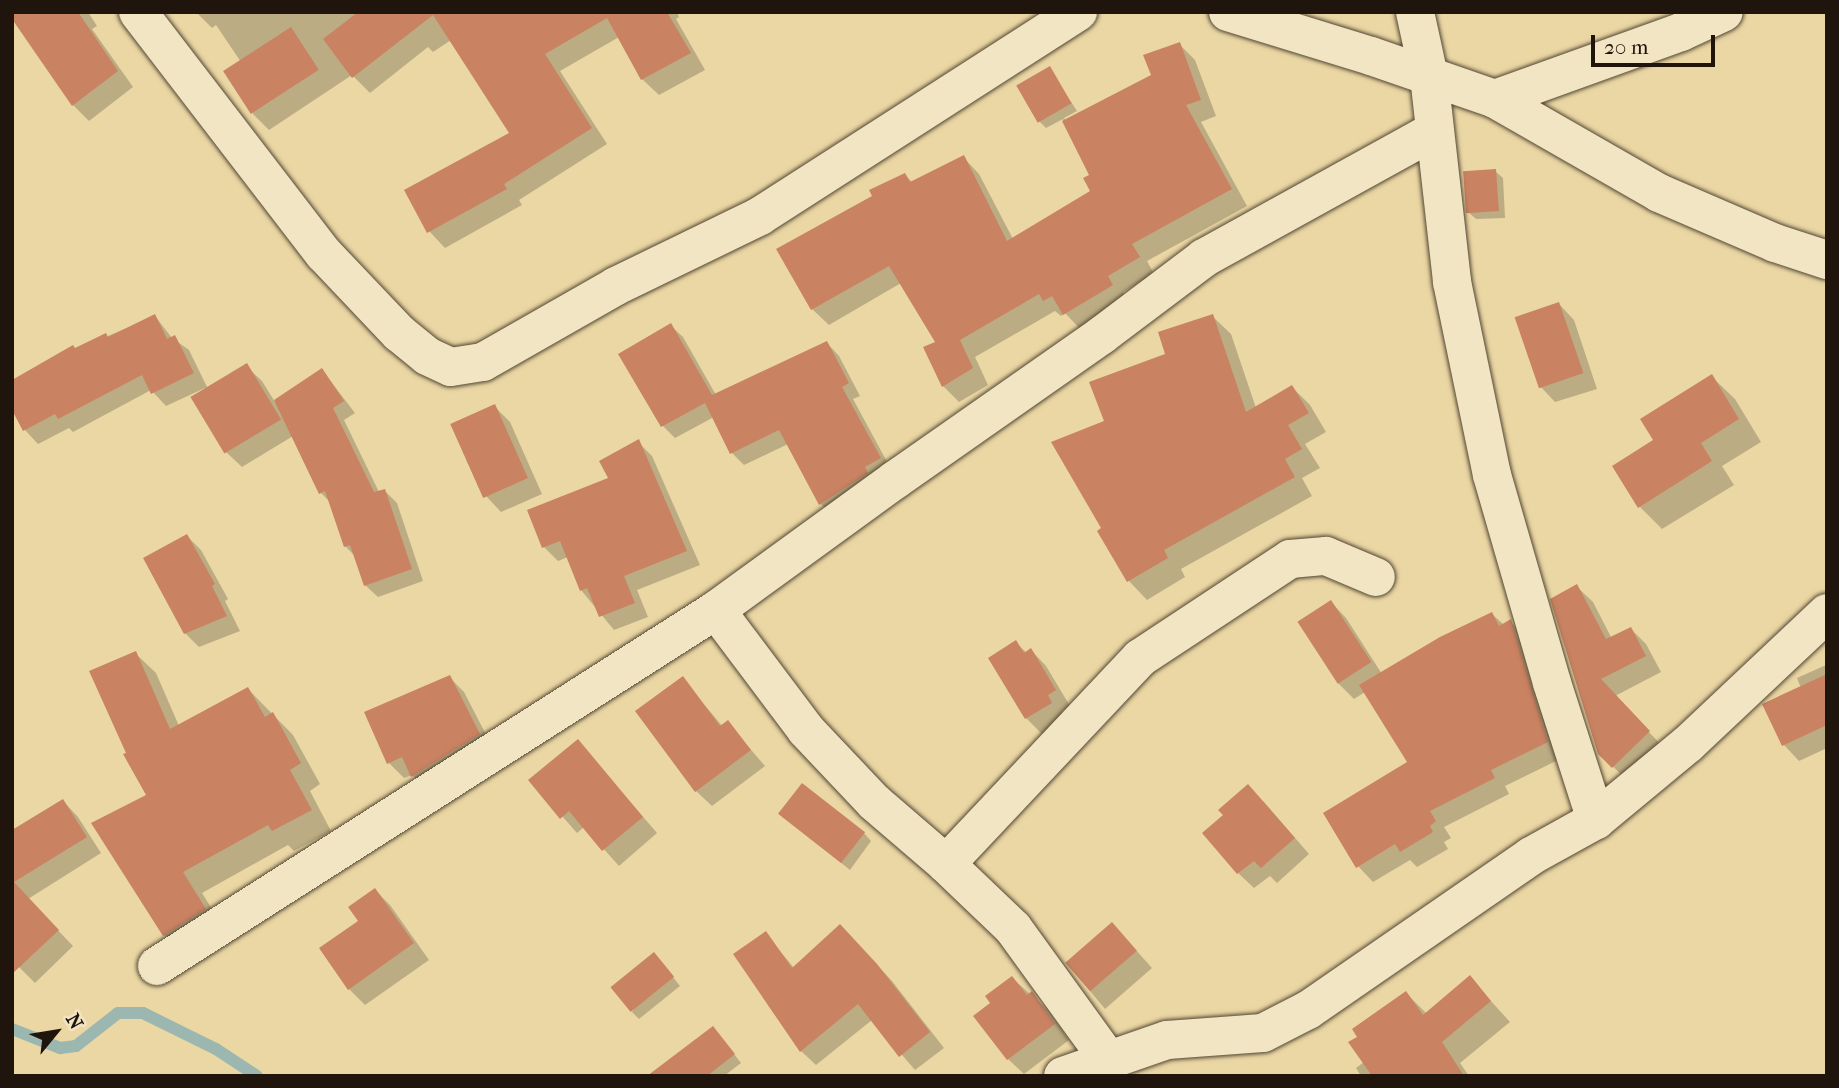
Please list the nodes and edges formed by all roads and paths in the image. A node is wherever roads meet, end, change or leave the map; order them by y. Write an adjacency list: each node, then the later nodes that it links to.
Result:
1 (138, 12): 2 (street)
2 (1078, 12)
3 (1228, 12): 6 (street)
4 (1415, 12): 6 (street)
5 (1724, 12): 7 (street)
6 (1429, 76): 7 (street); 8 (street)
7 (1495, 99): 9 (street)
8 (1434, 131): 11 (street); 13 (street)
9 (1827, 260)
10 (1376, 577): 14 (street)
11 (716, 610): 14 (street); 15 (street)
12 (1827, 613): 13 (street)
13 (1596, 820): 16 (street)
14 (946, 863): 16 (street)
15 (157, 966)
16 (1111, 1062): 17 (street)
17 (1063, 1076)

